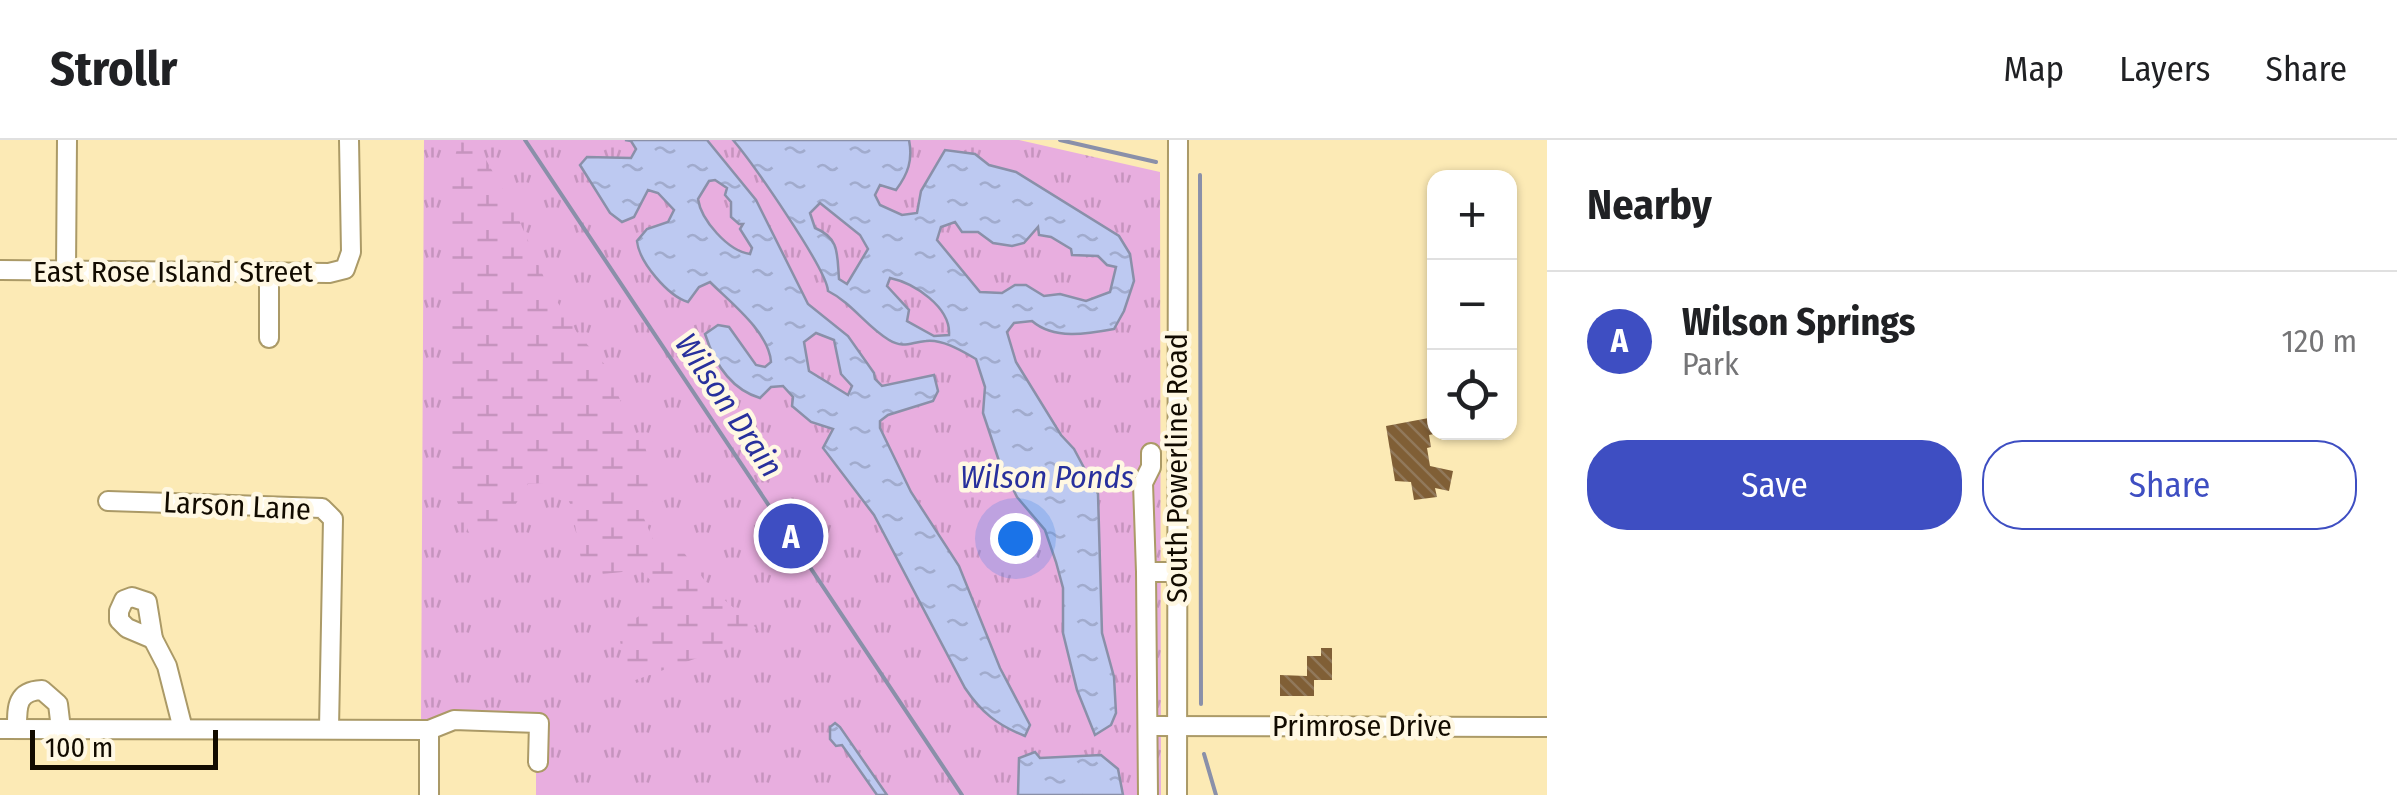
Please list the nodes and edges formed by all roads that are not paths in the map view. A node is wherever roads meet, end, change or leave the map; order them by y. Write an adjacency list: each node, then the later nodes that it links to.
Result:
1 (67, 140): 5 (street)
2 (348, 140): 6 (street, East Rose Island Street)
3 (1178, 140): 11 (street, South Powerline Road)
4 (0, 270): 5 (street, East Rose Island Street)
5 (66, 271): 6 (street, East Rose Island Street)
6 (268, 272): 7 (street)
7 (269, 338)
8 (1152, 452): 10 (street)
9 (108, 501): 15 (street, Larson Lane)
10 (1146, 572): 11 (street); 14 (street)
11 (1177, 572): 13 (street, South Powerline Road)
12 (154, 639): 19 (street)
13 (1177, 725): 14 (street, Primrose Drive); 16 (street, Primrose Drive); 24 (street, South Powerline Road)
14 (1148, 726): 23 (street)
15 (329, 728): 19 (street); 20 (street)
16 (1547, 728)
17 (8, 729): 18 (street); 18 (street)
18 (62, 729): 19 (street)
19 (183, 729)
20 (429, 730): 21 (street); 22 (street)
21 (538, 762)
22 (429, 795)
23 (1148, 795)
24 (1176, 795)

